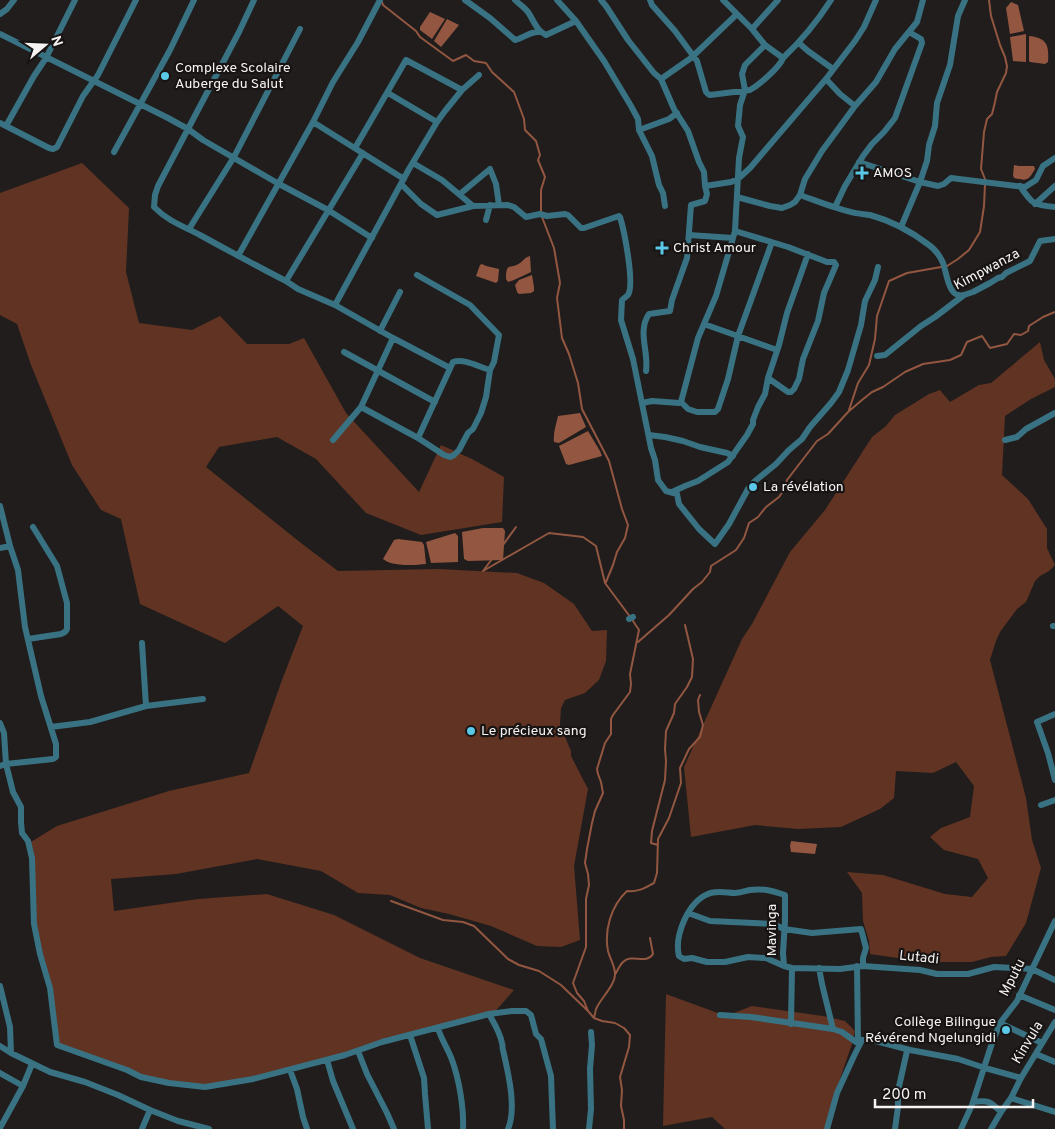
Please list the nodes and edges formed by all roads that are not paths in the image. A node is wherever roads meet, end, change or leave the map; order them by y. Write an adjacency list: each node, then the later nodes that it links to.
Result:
1 (14, 0): 18 (street)
2 (75, 0): 29 (street)
3 (136, 0): 35 (street)
4 (194, 0): 39 (street)
5 (254, 0): 45 (street)
6 (380, 0): 42 (street)
7 (465, 0): 23 (street)
8 (515, 0): 23 (street)
9 (557, 0): 20 (street)
10 (601, 0): 33 (street)
11 (650, 0): 28 (street)
12 (723, 0): 19 (street)
13 (778, 0): 22 (street)
14 (831, 0): 26 (street)
15 (876, 0): 31 (street)
16 (923, 0): 24 (street)
17 (965, 0): 56 (street)
18 (0, 14)
19 (737, 14): 22 (street); 28 (street)
20 (576, 21): 23 (street); 46 (street)
21 (300, 29): 50 (street)
22 (752, 29): 27 (street)
23 (540, 32)
24 (909, 32): 40 (street); 52 (street)
25 (0, 34): 29 (street)
26 (799, 43): 30 (street); 31 (street)
27 (765, 45): 30 (street); 37 (street)
28 (693, 56): 33 (street); 37 (street)
29 (46, 58): 35 (street); 44 (street)
30 (782, 58): 37 (street)
31 (833, 69): 34 (street)
32 (479, 75): 36 (street)
33 (661, 79): 41 (street)
34 (826, 79): 40 (street); 54 (street)
35 (94, 81): 39 (street); 44 (street)
36 (462, 90): 38 (street); 43 (street)
37 (745, 90): 54 (street)
38 (388, 93): 43 (street); 47 (street)
39 (141, 103): 45 (street); 48 (street)
40 (855, 106): 62 (street)
41 (677, 113): 46 (street); 58 (street)
42 (313, 122): 47 (street); 57 (street)
43 (437, 122): 53 (street)
44 (3, 124)
45 (188, 129): 50 (street); 74 (street)
46 (639, 130): 68 (street)
47 (355, 148): 49 (street)
48 (114, 152)
49 (363, 153): 55 (street); 71 (street)
50 (234, 157): 57 (street); 74 (street)
51 (1055, 158): 59 (street)
52 (859, 162): 56 (street); 69 (street)
53 (413, 163): 55 (street); 61 (street)
54 (738, 180): 58 (street); 63 (street)
55 (403, 181): 65 (street); 77 (street)
56 (920, 182): 59 (street); 73 (street)
57 (279, 184): 71 (street); 81 (street)
58 (705, 186): 75 (street)
59 (1020, 186): 64 (street)
60 (1055, 186): 64 (street)
61 (460, 194): 65 (street); 67 (street)
62 (800, 195): 63 (street); 69 (street)
63 (737, 196): 76 (street)
64 (1034, 204): 70 (street)
65 (473, 206): 66 (street)
66 (490, 206): 67 (street); 72 (street)
67 (499, 206): 102 (street)
68 (665, 206)
69 (835, 207): 73 (street)
70 (1055, 207)
71 (328, 210): 77 (street); 84 (street)
72 (486, 220)
73 (901, 227): 86 (street)
74 (189, 229): 81 (street)
75 (689, 235): 76 (street); 98 (street)
76 (734, 235): 79 (street); 88 (street)
77 (372, 238): 87 (street)
78 (1055, 238): 86 (street, Kimpwanza)
79 (772, 242): 80 (street); 90 (street)
80 (808, 254): 92 (street); 99 (street)
81 (238, 256): 84 (street)
82 (878, 267): 110 (street)
83 (417, 275): 97 (street)
84 (286, 281): 87 (street)
85 (400, 292): 89 (street)
86 (964, 295): 94 (street, Kimpwanza)
87 (335, 305): 89 (street)
88 (704, 324): 90 (street); 101 (street)
89 (380, 331): 91 (street)
90 (738, 336): 92 (street); 101 (street)
91 (393, 338): 95 (street); 96 (street)
92 (777, 350): 99 (street)
93 (344, 352): 96 (street)
94 (877, 356)
95 (450, 368): 97 (street); 100 (street)
96 (378, 370): 100 (street); 103 (street)
97 (490, 370): 106 (street)
98 (646, 370)
99 (768, 378): 109 (street)
100 (435, 402): 106 (street)
101 (681, 402): 102 (street)
102 (642, 403): 105 (street)
103 (361, 407): 106 (street); 107 (street)
104 (1055, 413): 108 (street)
105 (649, 435): 109 (street); 110 (street)
106 (418, 438)
107 (333, 440)
108 (1005, 440)
109 (733, 456): 110 (street)
110 (672, 492)
111 (0, 506): 113 (street)
112 (33, 527): 115 (street)
113 (10, 546): 114 (street); 115 (street)
114 (0, 548)
115 (28, 638): 121 (street)
116 (142, 644): 118 (street)
117 (203, 699): 118 (street)
118 (146, 706): 121 (street)
119 (1055, 714): 122 (street)
120 (0, 723): 123 (street)
121 (51, 727): 123 (street)
122 (1052, 753): 124 (street)
123 (3, 765): 159 (street)
124 (1055, 780)
125 (1055, 800): 126 (street)
126 (1041, 805)
127 (688, 913): 129 (street); 129 (street, Mavinga); 130 (street, Lutadi)
128 (1054, 924): 134 (street, Mputu)
129 (784, 929): 130 (street, Mavinga); 131 (street)
130 (782, 964): 132 (street, Lutadi)
131 (860, 966): 133 (street, Lutadi); 134 (street, Lutadi); 148 (street)
132 (792, 968): 133 (street, Lutadi); 143 (street)
133 (819, 968): 145 (street)
134 (1032, 969): 135 (street, Lutadi); 137 (street, Mputu)
135 (1055, 980)
136 (0, 986): 153 (street)
137 (1020, 995): 138 (street); 142 (street, Mputu)
138 (1055, 1010)
139 (488, 1014): 144 (street); 177 (street); 178 (street)
140 (720, 1015): 143 (street)
141 (1055, 1022): 149 (street, Kinvula)
142 (1000, 1023): 149 (street); 158 (street, Mputu)
143 (792, 1024): 145 (street)
144 (438, 1028): 147 (street); 176 (street)
145 (833, 1029): 148 (street)
146 (591, 1032): 179 (street)
147 (410, 1035): 152 (street); 175 (street)
148 (860, 1041): 151 (street); 180 (street)
149 (1042, 1043): 154 (street, Kinvula)
150 (0, 1046): 153 (street)
151 (910, 1050): 158 (street); 181 (street)
152 (358, 1051): 155 (street); 174 (street)
153 (11, 1053): 157 (street)
154 (1036, 1054): 156 (street); 161 (street, Kinvula)
155 (327, 1060): 159 (street); 173 (street)
156 (1055, 1062)
157 (32, 1064): 162 (street); 165 (street)
158 (985, 1068): 161 (street); 164 (street, Mputu)
159 (290, 1070): 172 (street)
160 (0, 1073): 162 (street)
161 (1021, 1078): 163 (street, Kinvula)
162 (23, 1086): 168 (street)
163 (1011, 1098): 166 (street, Kinvula); 167 (street)
164 (973, 1102): 166 (street); 182 (street, Mputu)
165 (150, 1110): 169 (street); 170 (street)
166 (1001, 1112): 183 (street, Kinvula)
167 (1055, 1112)
168 (0, 1127)
169 (195, 1127): 171 (street)
170 (142, 1129)
171 (209, 1129)
172 (307, 1129)
173 (353, 1129)
174 (394, 1129)
175 (428, 1129)
176 (463, 1129)
177 (508, 1129)
178 (554, 1129)
179 (589, 1129)
180 (827, 1129)
181 (895, 1129)
182 (961, 1129)
183 (991, 1129)

